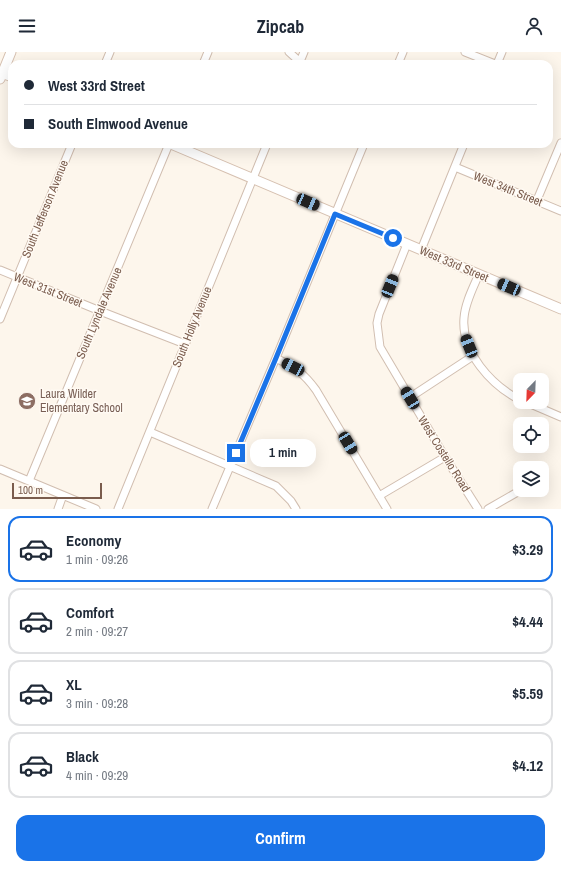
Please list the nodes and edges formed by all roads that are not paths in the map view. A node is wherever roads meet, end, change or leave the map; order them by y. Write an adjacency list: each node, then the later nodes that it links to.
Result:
1 (11, 52): 6 (street)
2 (289, 52): 4 (street)
3 (465, 52): 5 (street)
4 (297, 60)
5 (486, 60)
6 (1, 74)
7 (561, 143): 16 (street)
8 (70, 148): 23 (street, South Jefferson Avenue)
9 (168, 148): 25 (street, South Lyndale Avenue)
10 (179, 148): 15 (street, West 33rd Street)
11 (265, 148): 15 (street, South Holly Avenue)
12 (362, 148): 18 (street)
13 (462, 148): 14 (street)
14 (455, 167): 16 (street, West 34th Street); 20 (street)
15 (253, 179): 18 (street, West 33rd Street); 27 (street, South Holly Avenue)
16 (537, 200): 17 (street, West 34th Street)
17 (561, 211)
18 (335, 214): 19 (street, West 33rd Street); 29 (street)
19 (407, 244): 20 (street, West 33rd Street); 31 (street, West Costello Road)
20 (421, 250): 22 (street, West 33rd Street)
21 (0, 270): 23 (street, West 31st Street)
22 (479, 274): 24 (street, West 33rd Street); 28 (street)
23 (17, 277): 25 (street, West 31st Street); 26 (street, South Jefferson Avenue)
24 (561, 308)
25 (100, 311): 27 (street, West 31st Street); 38 (street, South Lyndale Avenue)
26 (0, 319)
27 (185, 344): 34 (street, South Holly Avenue)
28 (473, 356): 30 (street); 31 (street)
29 (276, 358): 36 (street); 41 (street)
30 (513, 396)
31 (410, 398): 35 (street, West Costello Road)
32 (542, 409): 33 (street)
33 (561, 417)
34 (150, 432): 36 (street); 44 (street, South Holly Avenue)
35 (445, 458): 41 (street); 48 (street, West Costello Road)
36 (230, 466): 45 (street); 46 (street)
37 (0, 469): 38 (street)
38 (29, 481): 40 (street)
39 (513, 494): 49 (street)
40 (63, 495): 42 (street); 43 (street)
41 (379, 496): 47 (street)
42 (58, 509)
43 (96, 509)
44 (118, 509)
45 (212, 509)
46 (296, 509)
47 (387, 509)
48 (478, 509)
49 (488, 509)

